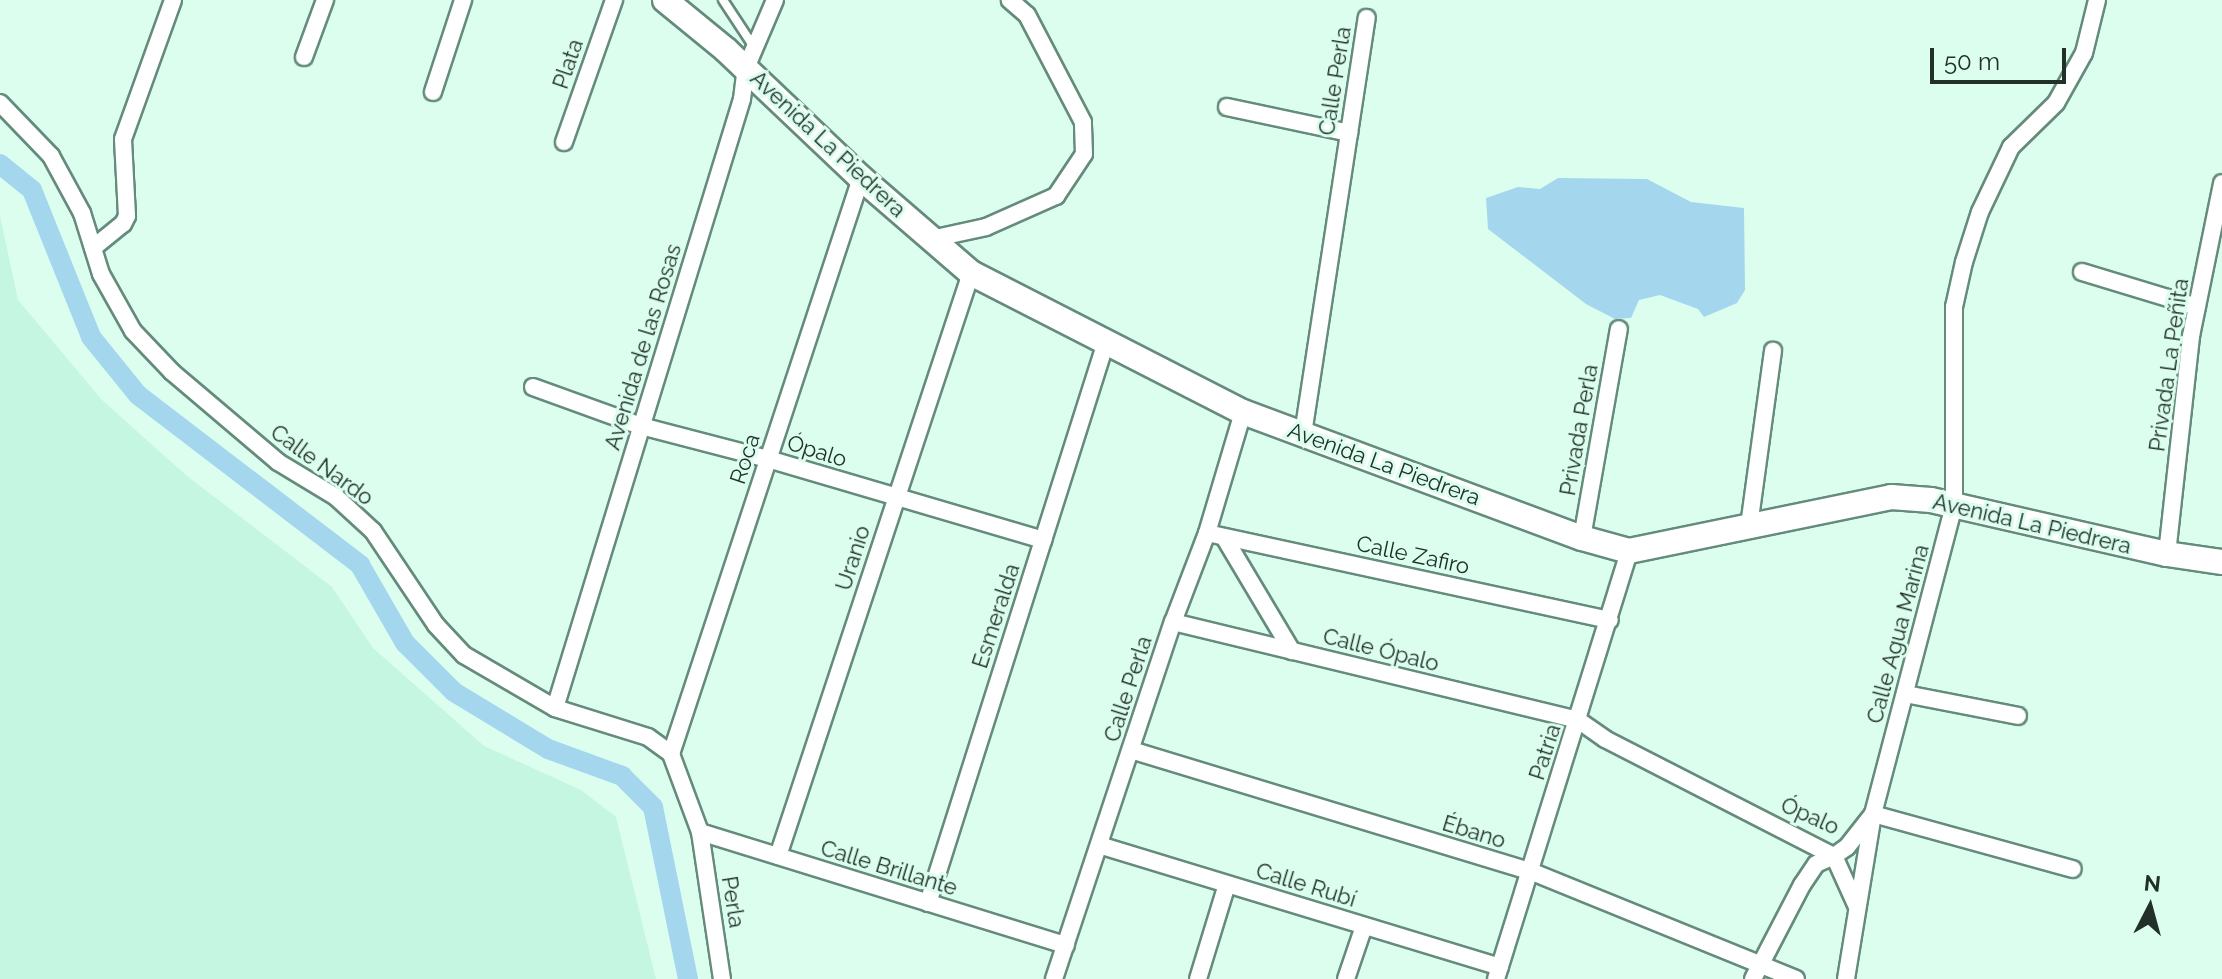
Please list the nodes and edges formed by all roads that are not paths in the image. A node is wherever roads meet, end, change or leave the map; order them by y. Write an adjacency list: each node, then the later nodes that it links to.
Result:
1 (173, 0): 21 (street)
2 (325, 0): 11 (street)
3 (463, 0): 13 (street)
4 (614, 0): 17 (street, Plata)
5 (665, 0): 12 (street, Avenida La Piedrera)
6 (723, 0): 12 (lane)
7 (775, 0): 12 (street, Avenida de las Rosas)
8 (1010, 0): 20 (street)
9 (2097, 0): 34 (street, Calle Agua Marina)
10 (1367, 18): 16 (street, Calle Perla)
11 (304, 57)
12 (750, 58): 18 (street, Avenida La Piedrera); 30 (street, Avenida de las Rosas)
13 (433, 92)
14 (0, 103): 21 (street, Calle Nardo)
15 (1227, 107): 16 (street)
16 (1349, 133): 31 (street, Calle Perla)
17 (564, 142)
18 (861, 178): 20 (street, Avenida La Piedrera); 32 (street, Roca)
19 (2222, 183): 24 (street, Privada La Peñita)
20 (931, 239): 23 (street, Avenida La Piedrera)
21 (93, 248): 46 (street, Calle Nardo)
22 (2082, 272): 24 (street)
23 (971, 273): 26 (street, Avenida La Piedrera); 33 (street, Uranio)
24 (2197, 307): 40 (street, Privada La Peñita)
25 (1619, 329): 37 (street, Privada Perla)
26 (1106, 342): 29 (street, Avenida La Piedrera); 38 (street, Esmeralda)
27 (1773, 351): 35 (street)
28 (533, 387): 30 (street, Ópalo)
29 (1243, 412): 31 (street, Avenida La Piedrera); 36 (street, Calle Perla)
30 (641, 426): 32 (street, Ópalo); 46 (street, Avenida de las Rosas)
31 (1303, 434): 37 (street, Avenida La Piedrera)
32 (768, 459): 33 (street, Ópalo); 50 (street, Roca)
33 (896, 499): 38 (street, Ópalo); 54 (street, Uranio)
34 (1954, 505): 35 (street, Avenida La Piedrera); 40 (street, Avenida La Piedrera); 45 (street, Calle Agua Marina)
35 (1749, 526): 39 (street, Avenida La Piedrera)
36 (1215, 535): 42 (street, Calle Zafiro); 43 (street, Calle Perla); 44 (street)
37 (1582, 538): 39 (street, Avenida La Piedrera)
38 (1043, 540): 59 (street, Esmeralda)
39 (1629, 551): 42 (street, Patria)
40 (2167, 554): 41 (street, Avenida La Piedrera)
41 (2222, 562)
42 (1610, 620): 48 (street, Patria)
43 (1173, 622): 44 (street, Calle Ópalo); 49 (street, Calle Perla)
44 (1292, 651): 48 (street, Calle Ópalo)
45 (1905, 694): 47 (street); 51 (street, Calle Agua Marina)
46 (555, 708): 50 (street, Calle Nardo)
47 (2018, 716)
48 (1578, 720): 55 (street, Ópalo); 57 (street, Patria)
49 (1131, 750): 53 (street, Calle Perla); 57 (street, Ébano)
50 (671, 754): 52 (street)
51 (1873, 814): 55 (street, Ópalo); 56 (street, Ópalo); 60 (street, Calle Agua Marina)
52 (700, 832): 54 (street, Calle Brillante); 65 (street, Perla)
53 (1099, 845): 58 (street, Calle Rubí); 62 (street, Calle Perla)
54 (778, 856): 59 (street, Calle Brillante)
55 (1834, 856): 60 (street); 63 (street)
56 (2073, 869)
57 (1530, 871): 63 (street, Ébano); 64 (street, Patria)
58 (1227, 884): 61 (street, Calle Rubí); 67 (street)
59 (928, 903): 62 (street, Calle Brillante)
60 (1857, 908): 70 (street, Calle Agua Marina)
61 (1364, 926): 64 (street, Calle Rubí); 68 (street)
62 (1066, 945): 66 (street, Calle Perla)
63 (1756, 972): 69 (street, Ébano)
64 (1498, 973)
65 (722, 979)
66 (1054, 979)
67 (1198, 979)
68 (1346, 979)
69 (1796, 979)
70 (1846, 979)

